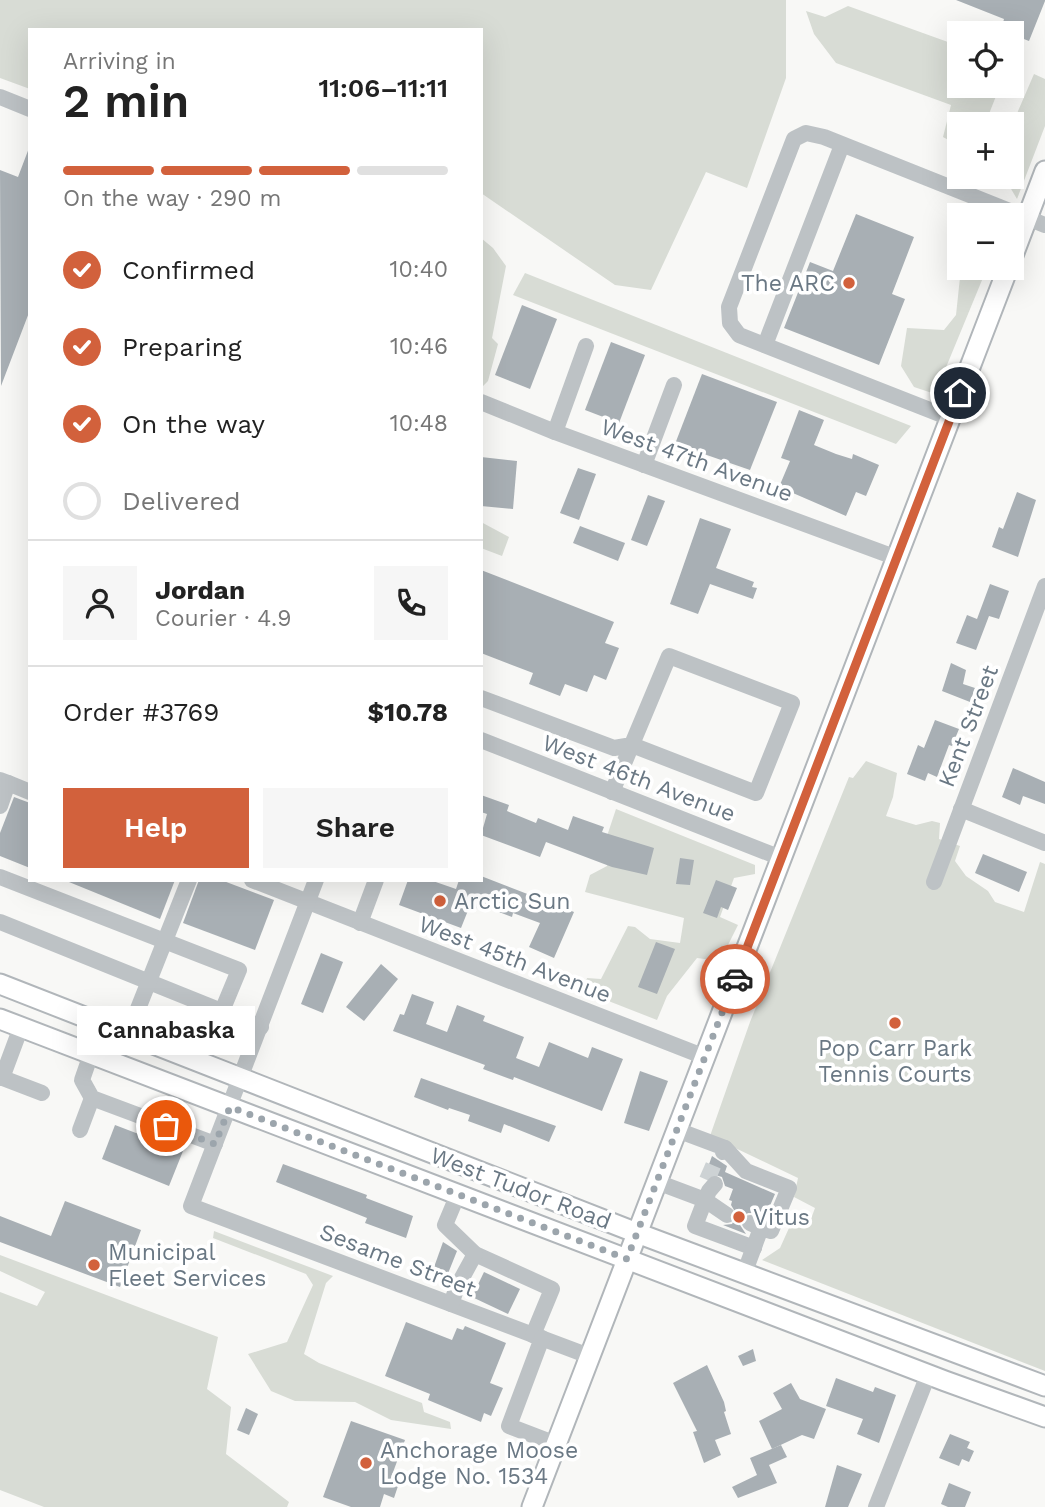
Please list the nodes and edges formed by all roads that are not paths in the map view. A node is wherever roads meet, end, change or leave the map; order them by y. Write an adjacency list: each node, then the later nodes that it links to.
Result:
1 (0, 97): 2 (street)
2 (28, 108)
3 (842, 145): 5 (street); 8 (street); 8 (street)
4 (1045, 171): 5 (main road)
5 (1036, 222): 6 (main road)
6 (1024, 240)
7 (1003, 280): 12 (main road)
8 (765, 345): 12 (street)
9 (586, 346): 13 (street)
10 (674, 385): 14 (street)
11 (483, 403): 13 (street, West 47th Avenue)
12 (950, 418): 15 (main road)
13 (555, 432): 14 (street, West 47th Avenue)
14 (644, 465): 15 (street, West 47th Avenue)
15 (897, 558): 27 (main road)
16 (1045, 586): 17 (street, Kent Street)
17 (1037, 629): 25 (street, Kent Street)
18 (483, 699): 20 (street)
19 (483, 741): 23 (street, West 46th Avenue)
20 (632, 745): 20 (street); 23 (street)
21 (4, 782): 22 (street); 24 (street)
22 (28, 791)
23 (612, 792): 27 (street, West 46th Avenue)
24 (0, 806)
25 (961, 809): 26 (street); 33 (street, Kent Street)
26 (1045, 843)
27 (781, 858): 46 (main road)
28 (0, 877): 37 (street)
29 (188, 882): 37 (street)
30 (257, 882): 34 (street, West 45th Avenue)
31 (315, 882): 34 (street)
32 (375, 882): 36 (street)
33 (934, 882)
34 (309, 903): 36 (street, West 45th Avenue); 43 (street)
35 (0, 922): 38 (street)
36 (360, 923): 46 (street, West 45th Avenue)
37 (166, 941): 38 (street); 40 (street)
38 (150, 982): 40 (street); 44 (street)
39 (0, 984): 44 (main road, West Tudor Road)
40 (222, 1011): 43 (street)
41 (0, 1019): 42 (main road, West Tudor Road)
42 (20, 1027): 45 (main road, West Tudor Road); 47 (street)
43 (261, 1027): 48 (street)
44 (128, 1034): 48 (main road, West Tudor Road)
45 (91, 1054): 50 (street); 51 (main road, West Tudor Road)
46 (705, 1057): 53 (main road)
47 (1, 1077): 49 (street)
48 (241, 1079): 51 (street); 60 (main road, West Tudor Road)
49 (42, 1093)
50 (92, 1098): 52 (street); 54 (street)
51 (230, 1107): 54 (street); 57 (main road, West Tudor Road)
52 (80, 1130)
53 (677, 1130): 55 (main road); 61 (street)
54 (215, 1144): 66 (street, Sesame Street)
55 (657, 1182): 56 (street); 60 (main road)
56 (709, 1189): 58 (street); 59 (street)
57 (458, 1194): 63 (street); 64 (main road, West Tudor Road)
58 (727, 1215)
59 (695, 1226): 61 (street); 62 (street)
60 (637, 1233): 62 (main road, West Tudor Road); 64 (main road)
61 (754, 1248): 65 (street)
62 (686, 1252): 65 (main road, West Tudor Road)
63 (475, 1254): 66 (street); 67 (street)
64 (627, 1259): 68 (main road); 69 (main road, West Tudor Road)
65 (744, 1274): 70 (main road, West Tudor Road)
66 (451, 1304): 67 (street, Sesame Street)
67 (537, 1336): 68 (street, Sesame Street); 72 (street)
68 (589, 1356): 72 (main road)
69 (928, 1375): 71 (main road, West Tudor Road); 74 (street)
70 (1045, 1386)
71 (1045, 1417)
72 (556, 1444): 73 (main road)
73 (532, 1507)
74 (876, 1507)

